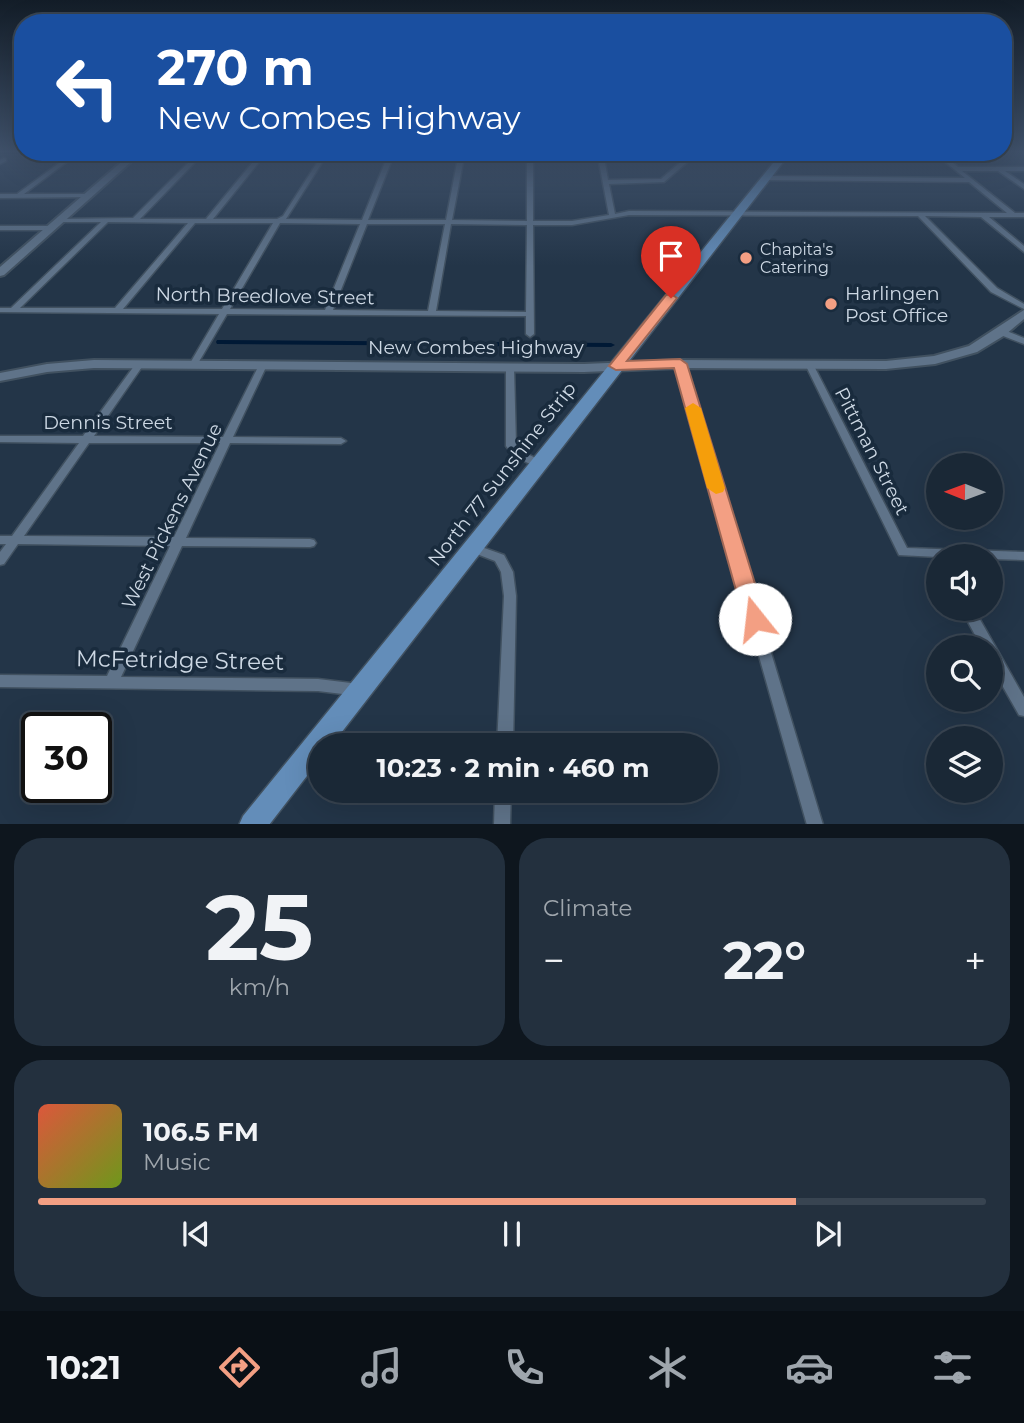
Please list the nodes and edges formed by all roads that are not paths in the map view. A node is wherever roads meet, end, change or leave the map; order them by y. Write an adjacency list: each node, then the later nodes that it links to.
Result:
1 (27, 189): 13 (street)
2 (96, 189): 14 (street)
3 (165, 189): 23 (street)
4 (234, 189): 25 (street)
5 (302, 189): 26 (street)
6 (377, 189): 27 (street)
7 (455, 189): 28 (street)
8 (530, 189): 29 (street)
9 (607, 189): 19 (street)
10 (758, 189): 15 (main road, North 77 Sunshine Strip)
11 (982, 189): 18 (street)
12 (0, 196): 13 (street)
13 (18, 196): 14 (street)
14 (89, 196): 21 (street)
15 (740, 213): 16 (street); 19 (street); 51 (main road, North 77 Sunshine Strip)
16 (919, 214): 17 (street); 34 (street)
17 (982, 214): 18 (street); 32 (street)
18 (1012, 214): 20 (street)
19 (612, 215): 29 (street)
20 (1024, 215)
21 (61, 220): 22 (street); 31 (street)
22 (107, 220): 23 (street); 36 (street)
23 (134, 221): 24 (street)
24 (193, 221): 25 (street); 37 (street)
25 (208, 221): 26 (street)
26 (277, 222): 27 (street); 38 (street)
27 (364, 222): 28 (street); 39 (street)
28 (448, 222): 29 (street); 41 (street)
29 (530, 222): 42 (street)
30 (0, 228): 31 (street)
31 (52, 228): 33 (street)
32 (1024, 250)
33 (0, 273)
34 (1024, 307)
35 (0, 310): 36 (street, North Breedlove Street)
36 (13, 310): 37 (street, North Breedlove Street)
37 (118, 310): 38 (street, North Breedlove Street)
38 (223, 311): 39 (street, North Breedlove Street); 49 (street)
39 (328, 313): 41 (street, North Breedlove Street)
40 (1024, 313): 43 (street, New Combes Highway)
41 (431, 314): 42 (street, North Breedlove Street)
42 (530, 314): 44 (street)
43 (1001, 331): 45 (street); 48 (street, New Combes Highway)
44 (530, 334)
45 (1024, 341)
46 (140, 364): 49 (street, New Combes Highway); 53 (street, New Combes Highway); 55 (street)
47 (680, 364): 48 (street, New Combes Highway); 51 (street, New Combes Highway); 77 (street)
48 (809, 364): 64 (street, Pittman Street)
49 (193, 365): 50 (street, New Combes Highway)
50 (264, 365): 52 (street, New Combes Highway); 56 (street, West Pickens Avenue)
51 (616, 366): 52 (street, New Combes Highway); 58 (main road, North 77 Sunshine Strip)
52 (510, 367): 58 (street)
53 (1, 377)
54 (0, 439): 55 (street, Dennis Street)
55 (88, 439): 56 (street, Dennis Street); 60 (street)
56 (228, 440): 57 (street, Dennis Street); 61 (street, West Pickens Avenue)
57 (341, 441)
58 (540, 464): 63 (main road, North 77 Sunshine Strip)
59 (0, 540): 60 (street)
60 (14, 540): 61 (street); 67 (street)
61 (178, 542): 62 (street); 70 (street, West Pickens Avenue)
62 (310, 543)
63 (472, 547): 71 (main road, North 77 Sunshine Strip); 73 (street)
64 (926, 555)
65 (1003, 555): 66 (street)
66 (1024, 555)
67 (0, 561)
68 (1003, 672): 72 (street)
69 (0, 681): 70 (street, McFetridge Street)
70 (111, 682): 71 (street, McFetridge Street)
71 (359, 690): 75 (main road, North 77 Sunshine Strip)
72 (1024, 710)
73 (505, 733)
74 (503, 803): 76 (street)
75 (252, 824)
76 (502, 824)
77 (816, 824)

